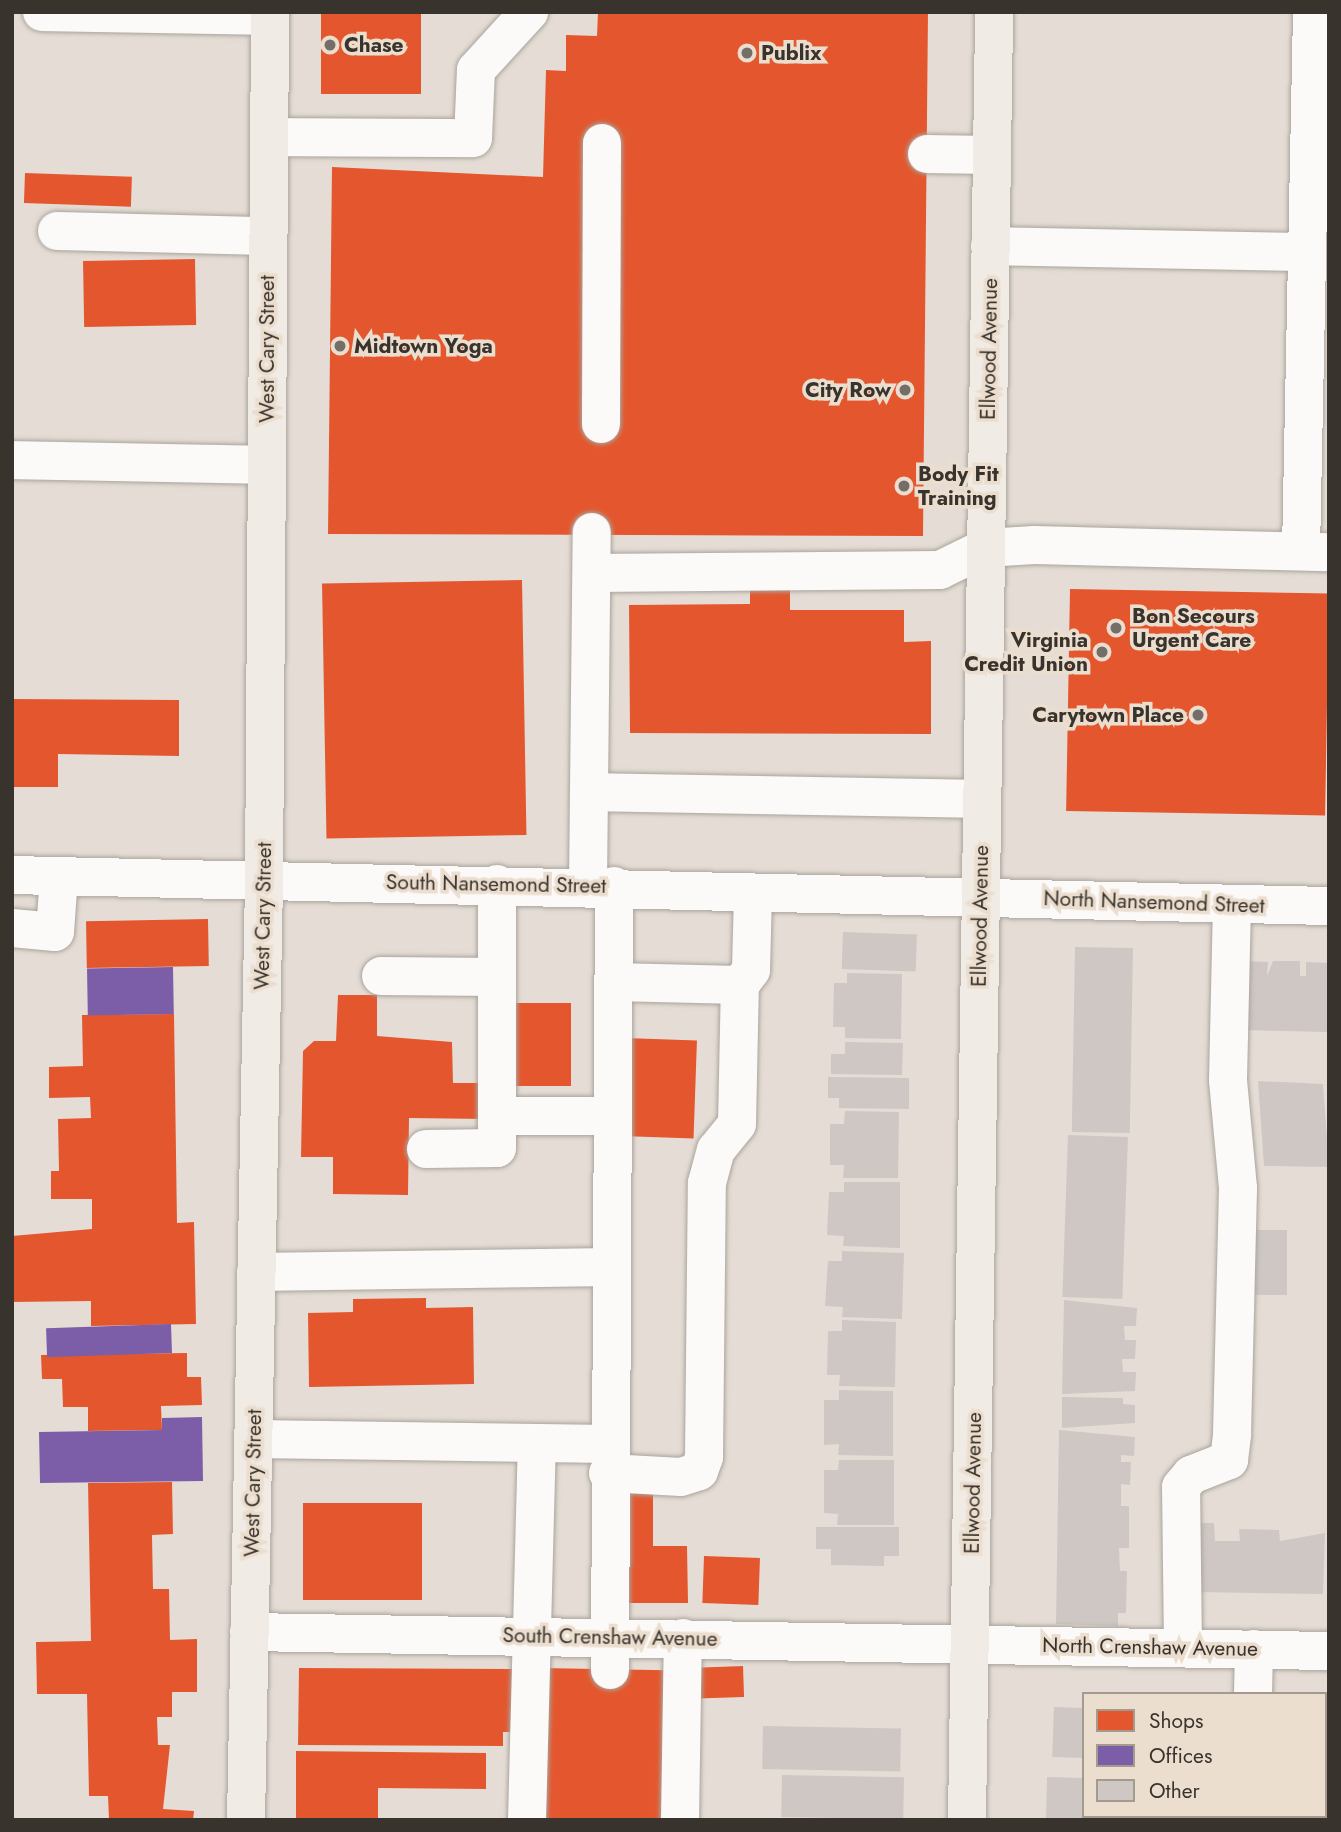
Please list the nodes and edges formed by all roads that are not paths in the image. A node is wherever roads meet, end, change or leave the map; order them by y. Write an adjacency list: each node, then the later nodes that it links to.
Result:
1 (42, 12): 4 (street)
2 (529, 12): 6 (street)
3 (993, 12): 9 (main road, Ellwood Avenue)
4 (270, 14): 6 (main road, West Cary Street)
5 (1318, 27): 13 (street)
6 (269, 137): 11 (main road, West Cary Street)
7 (602, 143): 14 (street)
8 (927, 154): 9 (street)
9 (992, 155): 12 (main road, Ellwood Avenue)
10 (57, 231): 11 (street)
11 (268, 236): 16 (main road, West Cary Street)
12 (990, 246): 13 (street); 18 (main road, Ellwood Avenue)
13 (1307, 251): 19 (street)
14 (601, 424)
15 (12, 460): 16 (street)
16 (267, 465): 25 (main road, West Cary Street)
17 (593, 532): 20 (street)
18 (985, 548): 19 (street); 20 (street); 22 (main road, Ellwood Avenue)
19 (1315, 551)
20 (592, 573): 21 (street)
21 (589, 792): 22 (street); 27 (street)
22 (981, 799): 29 (main road, Ellwood Avenue)
23 (12, 875): 24 (street, South Nansemond Street)
24 (59, 876): 25 (street, South Nansemond Street); 32 (street)
25 (264, 882): 26 (street, South Nansemond Street); 41 (main road, West Cary Street)
26 (497, 884): 27 (street, South Nansemond Street); 34 (street)
27 (601, 885): 28 (street, South Nansemond Street); 35 (street)
28 (753, 893): 29 (street, South Nansemond Street); 36 (street)
29 (980, 896): 30 (street, North Nansemond Street); 48 (main road, Ellwood Avenue)
30 (1232, 906): 31 (street, North Nansemond Street); 49 (street)
31 (1329, 906)
32 (12, 928)
33 (381, 976): 34 (street)
34 (497, 977): 37 (street)
35 (613, 982): 36 (street); 38 (street)
36 (740, 985): 44 (street)
37 (497, 1116): 38 (street); 39 (street)
38 (612, 1116): 40 (street)
39 (426, 1149)
40 (611, 1267): 41 (street); 44 (street)
41 (256, 1272): 42 (main road, West Cary Street)
42 (254, 1439): 43 (street); 45 (main road, West Cary Street)
43 (537, 1443): 44 (street); 46 (street)
44 (608, 1458): 52 (street)
45 (249, 1632): 46 (street, South Crenshaw Avenue); 54 (main road, West Cary Street)
46 (531, 1636): 52 (street, South Crenshaw Avenue); 55 (street)
47 (683, 1638): 48 (street, South Crenshaw Avenue); 52 (street, South Crenshaw Avenue); 56 (street)
48 (971, 1644): 49 (street, North Crenshaw Avenue); 57 (main road, Ellwood Avenue)
49 (1183, 1648): 50 (street, North Crenshaw Avenue)
50 (1254, 1649): 51 (street, North Crenshaw Avenue); 53 (street)
51 (1329, 1651)
52 (608, 1653)
53 (1254, 1692)
54 (246, 1820)
55 (527, 1820)
56 (680, 1820)
57 (967, 1820)

